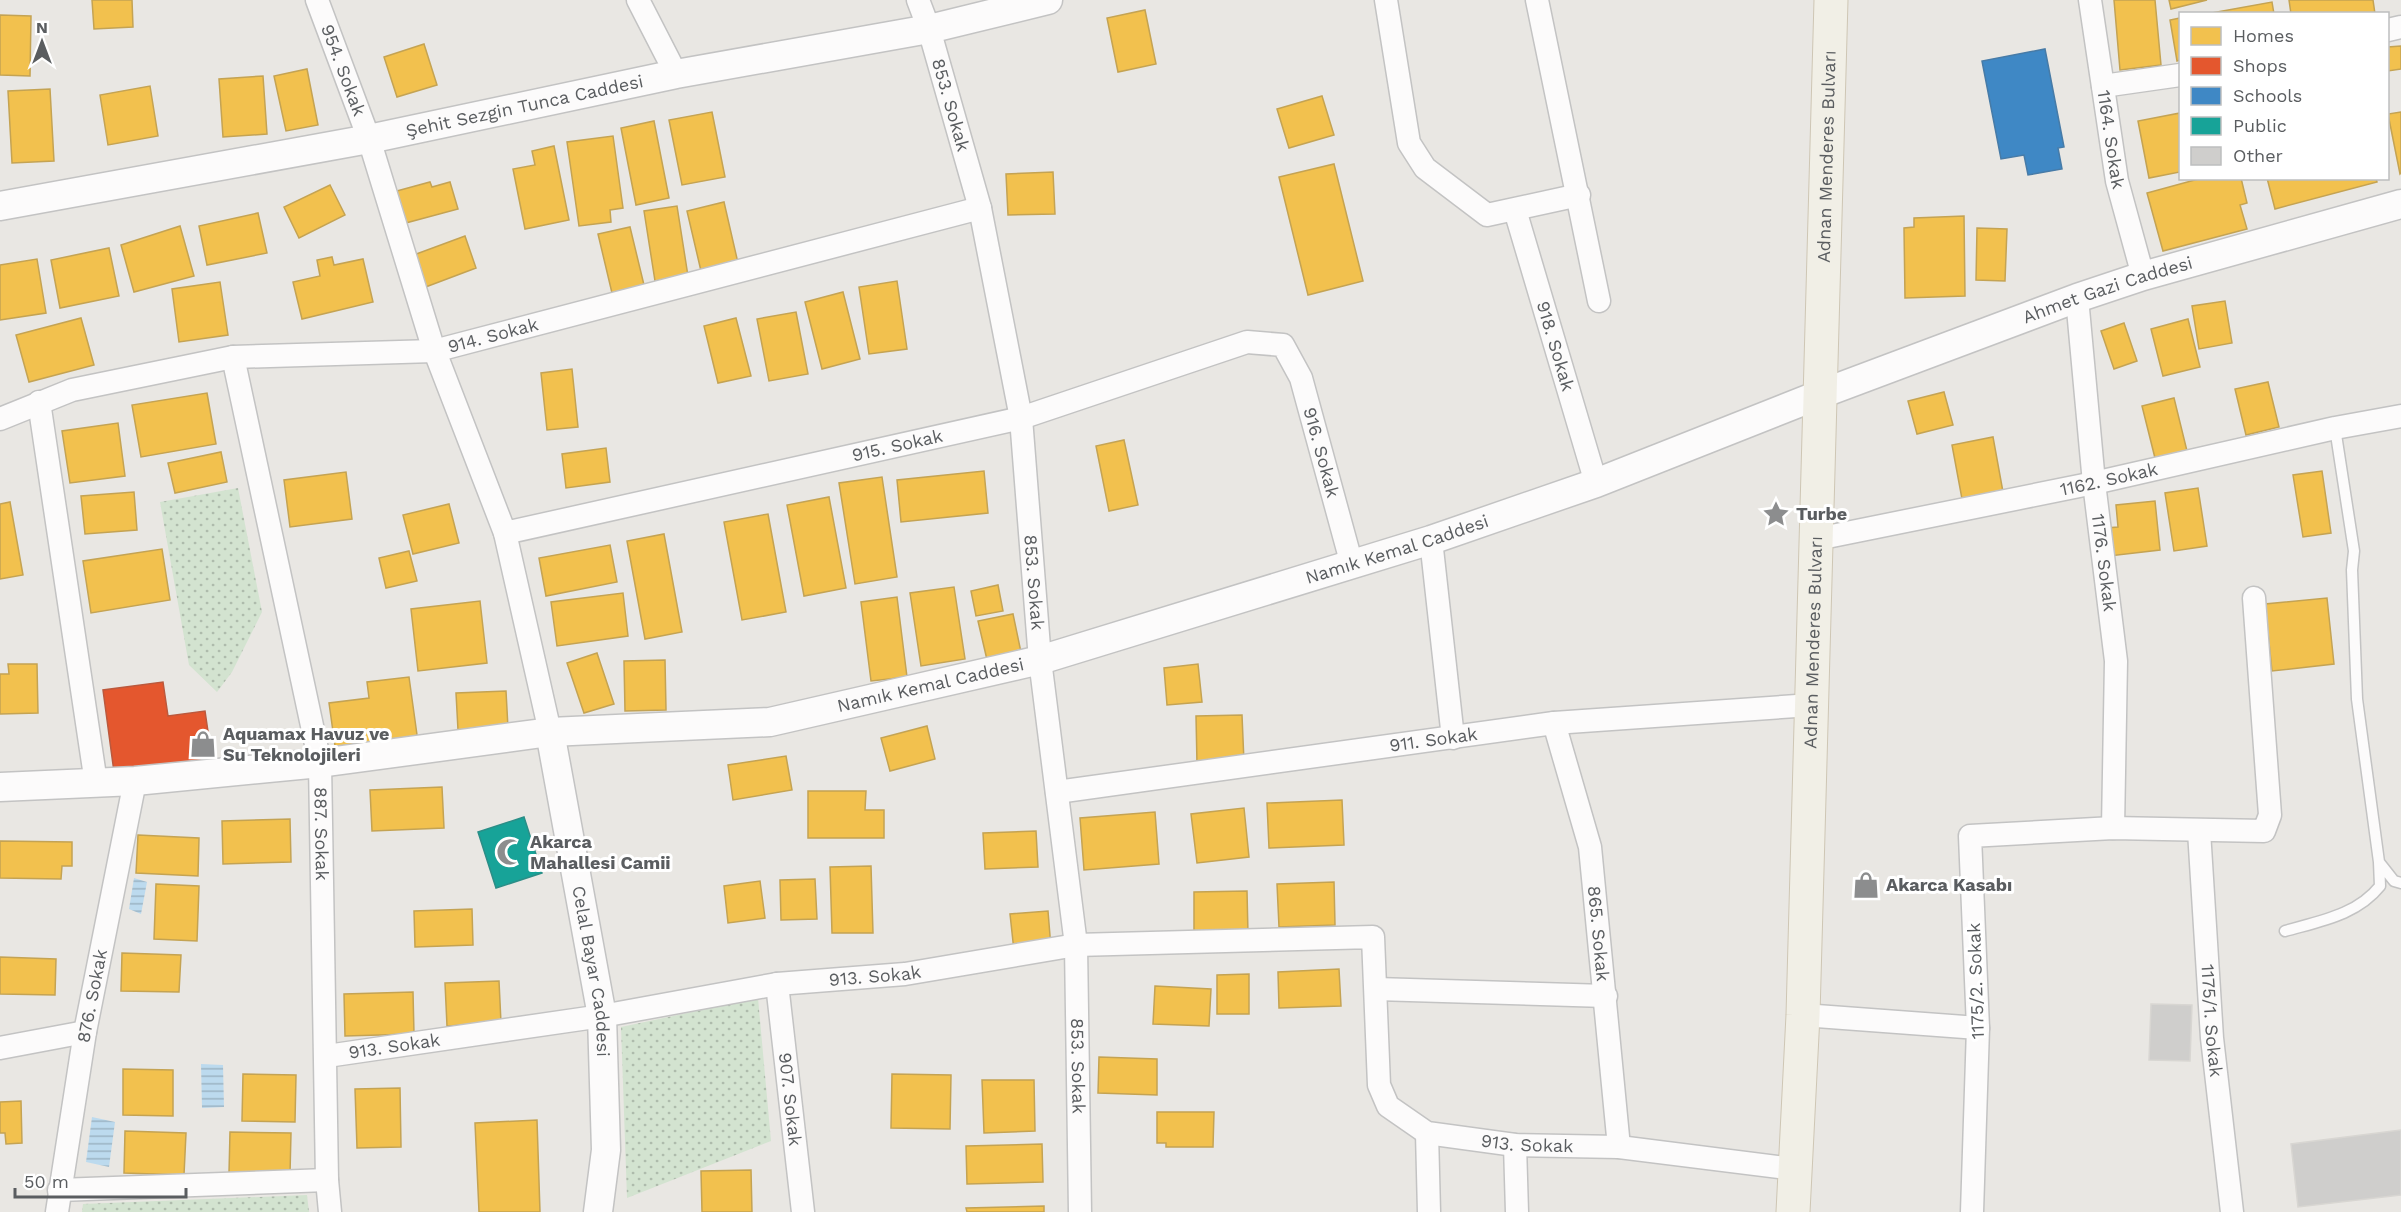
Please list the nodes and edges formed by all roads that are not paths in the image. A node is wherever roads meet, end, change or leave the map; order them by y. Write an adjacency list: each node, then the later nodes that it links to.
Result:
1 (317, 0): 13 (street, 954. Sokak)
2 (638, 0): 10 (street)
3 (918, 0): 9 (street, 853. Sokak)
4 (1048, 0): 9 (street, Şehit Sezgin Tunca Caddesi)
5 (1386, 0): 18 (street)
6 (1537, 0): 14 (street)
7 (1832, 0): 25 (main road, Adnan Menderes Bulvarı)
8 (2090, 0): 12 (street, 1164. Sokak)
9 (929, 29): 10 (street, Şehit Sezgin Tunca Caddesi); 17 (street, 853. Sokak)
10 (676, 74): 13 (street, Şehit Sezgin Tunca Caddesi)
11 (2179, 75): 12 (street)
12 (2103, 86): 19 (street, 1164. Sokak)
13 (369, 139): 16 (street, Şehit Sezgin Tunca Caddesi); 23 (street, 954. Sokak)
14 (1579, 195): 18 (street); 21 (street)
15 (2401, 204): 19 (street, Ahmet Gazi Caddesi)
16 (0, 206)
17 (980, 208): 23 (street, 914. Sokak); 28 (street, 853. Sokak)
18 (1515, 210): 31 (street, 918. Sokak)
19 (2143, 276): 20 (street, Ahmet Gazi Caddesi)
20 (2076, 298): 25 (street, Ahmet Gazi Caddesi); 32 (street, 1176. Sokak)
21 (1599, 301)
22 (1283, 345): 28 (street, 915. Sokak); 36 (street, 916. Sokak)
23 (434, 351): 24 (street, 914. Sokak); 33 (street, 954. Sokak)
24 (233, 357): 26 (street, 914. Sokak); 43 (street, 887. Sokak)
25 (1821, 394): 31 (street, Namık Kemal Caddesi); 34 (main road, Adnan Menderes Bulvarı)
26 (39, 402): 29 (street, 914. Sokak); 45 (street)
27 (2401, 416): 30 (street, 1162. Sokak)
28 (1021, 418): 33 (street, 915. Sokak); 38 (street, 853. Sokak)
29 (0, 419)
30 (2335, 428): 32 (street, 1162. Sokak); 50 (lane)
31 (1596, 483): 35 (street, Namık Kemal Caddesi)
32 (2094, 483): 34 (street, 1162. Sokak); 48 (street, 1176. Sokak)
33 (505, 533): 41 (street, 954. Sokak)
34 (1817, 539): 39 (main road, Adnan Menderes Bulvarı)
35 (1431, 540): 36 (street, Namık Kemal Caddesi); 42 (street)
36 (1352, 564): 38 (street, Namık Kemal Caddesi)
37 (2254, 598): 49 (street, 1175/2. Sokak)
38 (1040, 660): 41 (street, Namık Kemal Caddesi); 47 (street, 853. Sokak)
39 (1811, 705): 40 (street, 911. Sokak); 57 (main road, Adnan Menderes Bulvarı)
40 (1554, 723): 42 (street, 911. Sokak); 56 (street, 865. Sokak)
41 (550, 732): 43 (street, Namık Kemal Caddesi); 58 (street, Celal Bayar Caddesi)
42 (1453, 738): 47 (street, 911. Sokak)
43 (320, 763): 44 (street, Namık Kemal Caddesi); 62 (street, 887. Sokak)
44 (135, 781): 45 (street, Namık Kemal Caddesi); 60 (street, 876. Sokak)
45 (96, 783): 46 (street, Namık Kemal Caddesi)
46 (0, 787)
47 (1057, 792): 53 (street, 853. Sokak)
48 (2112, 828): 49 (street, 1175/2. Sokak); 59 (street, 1175/2. Sokak)
49 (2199, 831): 77 (street, 1175/1. Sokak)
50 (2379, 862): 51 (lane); 52 (lane)
51 (2401, 883)
52 (2285, 931)
53 (1076, 945): 54 (street, 913. Sokak); 55 (street, 913. Sokak); 72 (street, 853. Sokak)
54 (777, 984): 58 (street, 913. Sokak); 71 (street, 907. Sokak)
55 (1376, 989): 56 (street); 63 (street, 913. Sokak)
56 (1606, 996): 65 (street, 865. Sokak)
57 (1803, 1015): 59 (street); 66 (main road, Adnan Menderes Bulvarı)
58 (602, 1016): 62 (street, 913. Sokak); 70 (street, Celal Bayar Caddesi)
59 (1978, 1028): 76 (street, 1175/2. Sokak)
60 (85, 1032): 61 (street); 68 (street, 876. Sokak)
61 (0, 1048)
62 (327, 1056): 67 (street, 887. Sokak)
63 (1427, 1133): 64 (street, 913. Sokak); 73 (street)
64 (1515, 1145): 65 (street, 913. Sokak); 74 (street)
65 (1619, 1147): 66 (street, 913. Sokak)
66 (1794, 1168): 75 (main road, Adnan Menderes Bulvarı)
67 (327, 1179): 68 (street); 69 (street, 887. Sokak)
68 (58, 1201)
69 (330, 1212)
70 (598, 1212)
71 (803, 1212)
72 (1080, 1212)
73 (1430, 1212)
74 (1517, 1212)
75 (1793, 1212)
76 (1972, 1212)
77 (2232, 1212)

